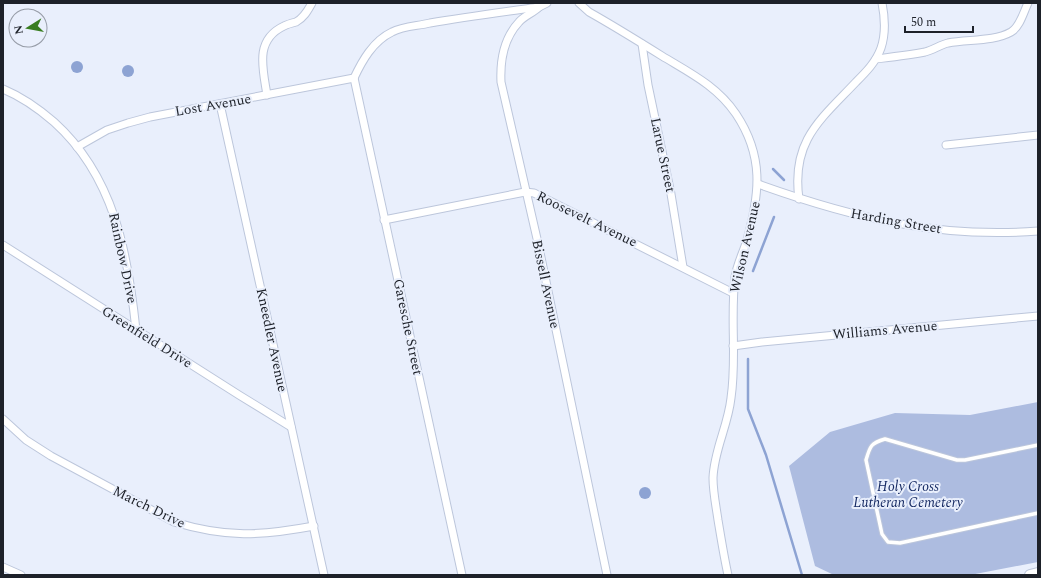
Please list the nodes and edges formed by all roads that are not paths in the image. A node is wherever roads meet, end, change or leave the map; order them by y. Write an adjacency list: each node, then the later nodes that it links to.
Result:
1 (312, 3): 11 (street)
2 (547, 3): 6 (street)
3 (578, 3): 7 (street, Wilson Avenue)
4 (882, 3): 8 (street)
5 (1028, 3): 8 (street)
6 (539, 7): 9 (street); 17 (street, Bissell Avenue)
7 (642, 44): 16 (street, Wilson Avenue); 22 (street, Larue Street)
8 (876, 59): 18 (street)
9 (354, 78): 11 (street, Lost Avenue); 19 (street, Garesche Street)
10 (3, 89): 15 (street, Rainbow Drive)
11 (267, 95): 12 (street, Lost Avenue)
12 (220, 104): 15 (street, Lost Avenue); 28 (street, Kneedler Avenue)
13 (1038, 135): 14 (street)
14 (946, 145)
15 (77, 147): 25 (street, Rainbow Drive)
16 (758, 184): 18 (street, Harding Street); 23 (street, Wilson Avenue)
17 (526, 192): 19 (street, Roosevelt Avenue); 22 (street, Roosevelt Avenue); 37 (street, Bissell Avenue)
18 (799, 199): 20 (street, Harding Street)
19 (384, 220): 36 (street, Garesche Street)
20 (1038, 231)
21 (3, 245): 25 (street, Greenfield Drive)
22 (682, 267): 23 (street, Roosevelt Avenue)
23 (733, 293): 26 (street, Wilson Avenue)
24 (1038, 316): 26 (street, Williams Avenue)
25 (136, 330): 28 (street, Greenfield Drive)
26 (733, 346): 38 (street, Wilson Avenue)
27 (3, 419): 31 (street, March Drive)
28 (291, 427): 31 (street, Kneedler Avenue)
29 (1038, 445): 30 (lane)
30 (1038, 513)
31 (314, 526): 35 (street, Kneedler Avenue)
32 (3, 567): 34 (street)
33 (1038, 573): 39 (street)
34 (21, 575)
35 (324, 575)
36 (462, 575)
37 (607, 575)
38 (728, 575)
39 (1030, 575)

